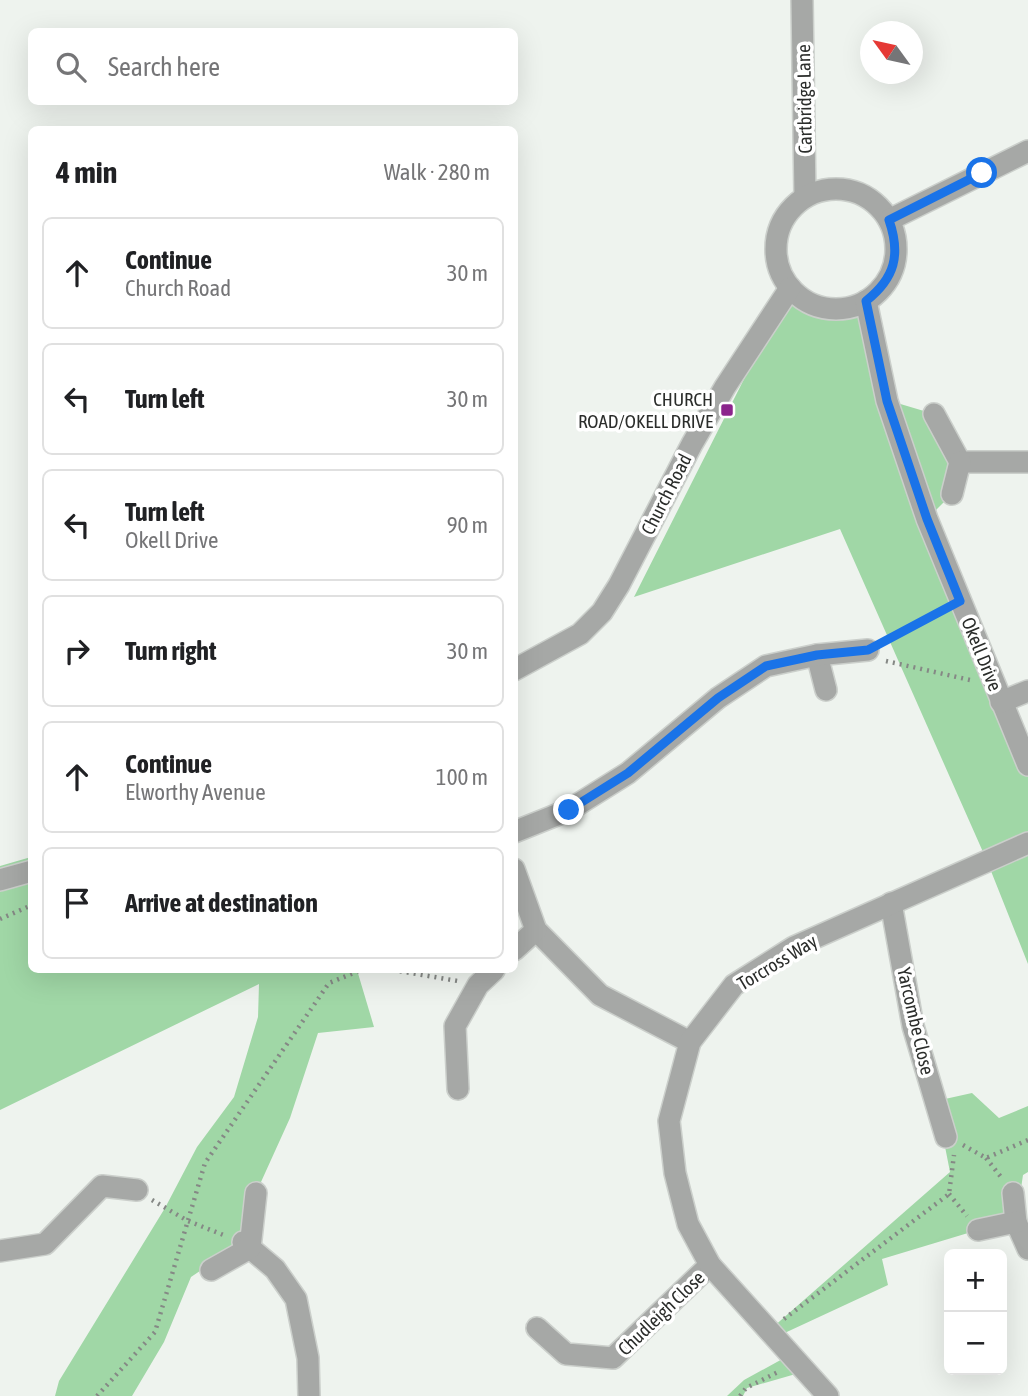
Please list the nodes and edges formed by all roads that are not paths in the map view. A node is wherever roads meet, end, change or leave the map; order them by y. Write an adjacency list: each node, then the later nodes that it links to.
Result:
1 (802, 0): 3 (street, Cartbridge Lane)
2 (1028, 151): 4 (street)
3 (805, 197): 4 (street); 5 (street)
4 (889, 220): 6 (street)
5 (790, 288): 6 (street); 13 (street, Church Road)
6 (866, 301): 16 (street, Okell Drive)
7 (934, 414): 8 (street)
8 (960, 462): 9 (street); 10 (street)
9 (1028, 462)
10 (952, 494)
11 (868, 650): 12 (street)
12 (817, 655): 14 (street); 18 (street)
13 (518, 668)
14 (826, 691)
15 (1028, 691): 16 (street)
16 (998, 694): 17 (street, Okell Drive)
17 (1028, 765)
18 (518, 829)
19 (1028, 844): 23 (street, Torcross Way)
20 (28, 872): 21 (street)
21 (0, 880)
22 (518, 880): 24 (street)
23 (891, 903): 27 (street, Torcross Way); 29 (street, Yarcombe Close)
24 (536, 930): 25 (street); 27 (street)
25 (518, 946)
26 (491, 973): 28 (street)
27 (690, 1042): 38 (street, Torcross Way)
28 (458, 1089)
29 (952, 1139)
30 (137, 1190): 37 (street)
31 (257, 1193): 35 (street)
32 (1013, 1193): 33 (street)
33 (1016, 1222): 34 (street); 36 (street)
34 (978, 1230)
35 (246, 1245): 39 (street); 41 (street)
36 (1028, 1249)
37 (0, 1251)
38 (710, 1265): 40 (street, Chudleigh Close); 42 (street, Torcross Way)
39 (211, 1270)
40 (537, 1328)
41 (309, 1396)
42 (828, 1396)

